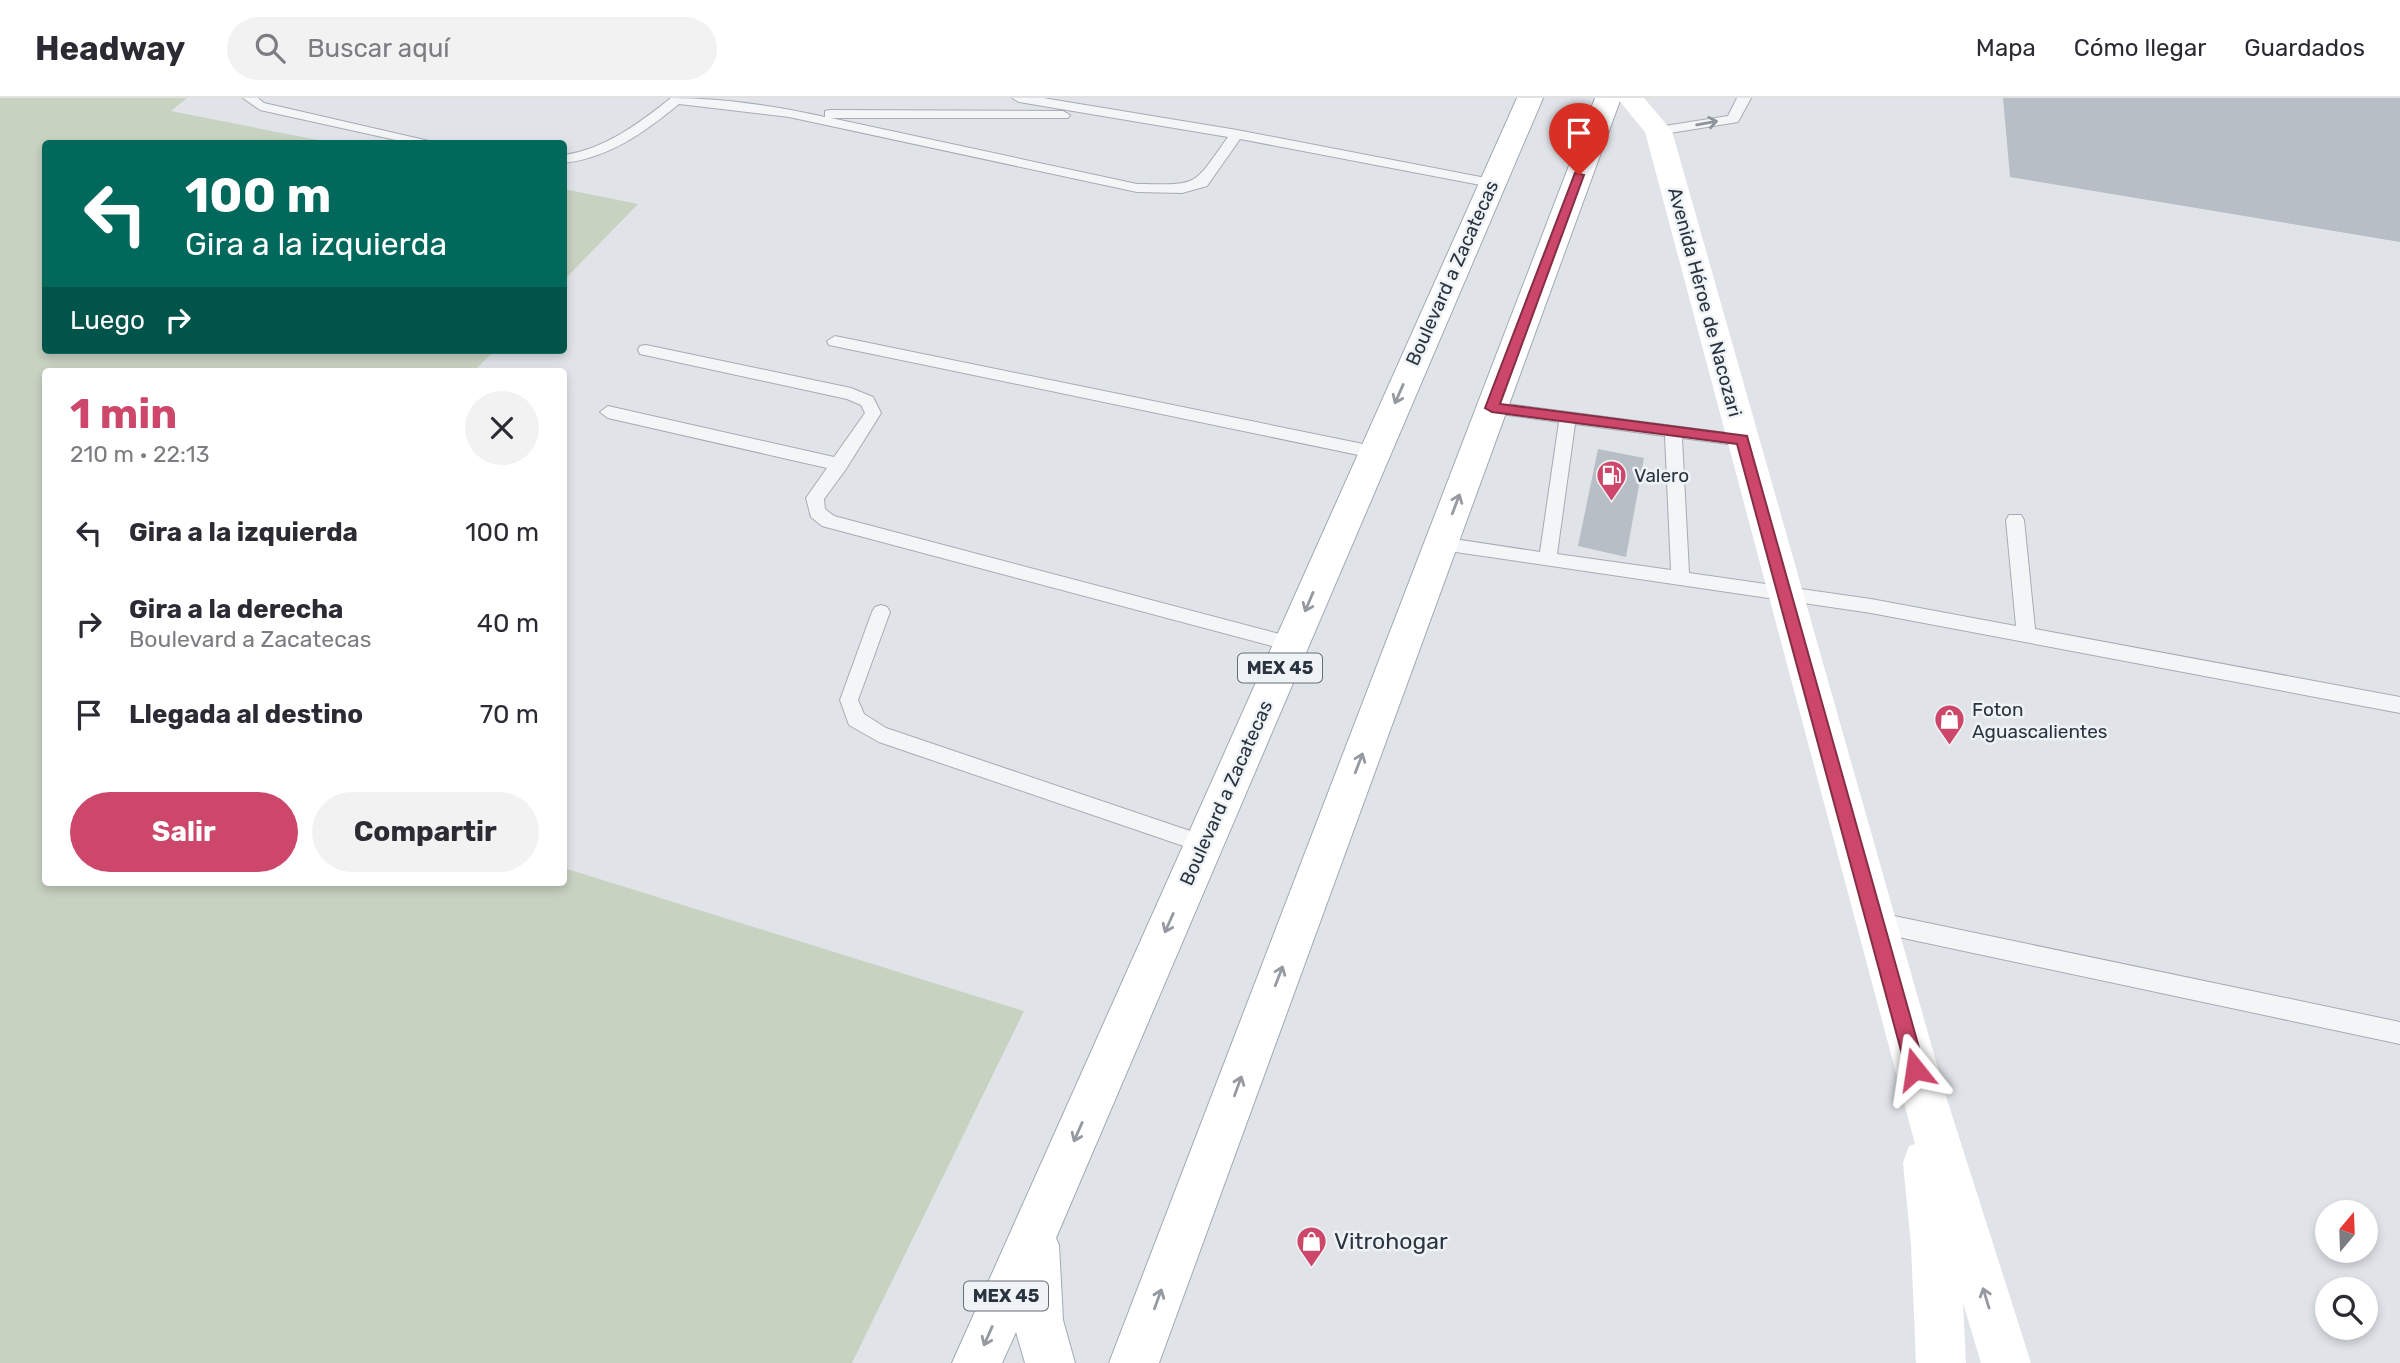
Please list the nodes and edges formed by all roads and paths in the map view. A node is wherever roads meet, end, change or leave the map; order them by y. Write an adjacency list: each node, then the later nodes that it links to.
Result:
1 (250, 98): 13 (lane)
2 (1019, 98): 10 (lane)
3 (1119, 98): 10 (lane)
4 (1608, 98): 18 (main road)
5 (1630, 98): 11 (main road, Avenida Héroe de Nacozari)
6 (1744, 98): 11 (lane, one-way to 6)
7 (678, 99): 9 (lane); 14 (lane)
8 (1527, 101): 15 (main road, Boulevard a Zacatecas / MEX 45)
9 (789, 113): 10 (lane); 12 (lane)
10 (1129, 115): 12 (lane)
11 (1658, 131): 22 (main road, Avenida Héroe de Nacozari)
12 (1237, 134): 15 (lane)
13 (417, 140)
14 (567, 159)
15 (1491, 183): 23 (main road, Boulevard a Zacatecas / MEX 45, one-way to 23)
16 (835, 341): 23 (lane)
17 (646, 349): 24 (lane)
18 (1492, 408): 20 (lane); 26 (main road, one-way to 18)
19 (608, 412): 24 (lane)
20 (1568, 417): 21 (lane); 27 (lane)
21 (1673, 431): 22 (lane); 28 (lane)
22 (1743, 440): 29 (main road, Avenida Héroe de Nacozari)
23 (1373, 452): 32 (main road, Boulevard a Zacatecas / MEX 45, one-way to 32)
24 (840, 465): 32 (lane)
25 (2015, 520): 31 (lane)
26 (1441, 544): 27 (lane); 41 (main road, one-way to 26)
27 (1548, 559): 28 (lane)
28 (1680, 578): 29 (lane)
29 (1785, 593): 31 (lane); 35 (main road, Avenida Héroe de Nacozari)
30 (881, 612): 34 (lane)
31 (2026, 635): 33 (lane)
32 (1291, 644): 34 (main road, Boulevard a Zacatecas / MEX 45)
33 (2400, 705)
34 (1203, 844): 38 (main road, Boulevard a Zacatecas / MEX 45, one-way to 38)
35 (1875, 922): 36 (lane); 37 (main road, Avenida Héroe de Nacozari)
36 (2400, 1033)
37 (1922, 1093): 42 (main road); 43 (main road, Avenida Héroe de Nacozari, one-way to 37)
38 (1036, 1229): 39 (main road, Boulevard a Zacatecas / MEX 45, one-way to 39); 40 (main road)
39 (977, 1363)
40 (1050, 1363)
41 (1134, 1363)
42 (1941, 1363)
43 (2006, 1363)

